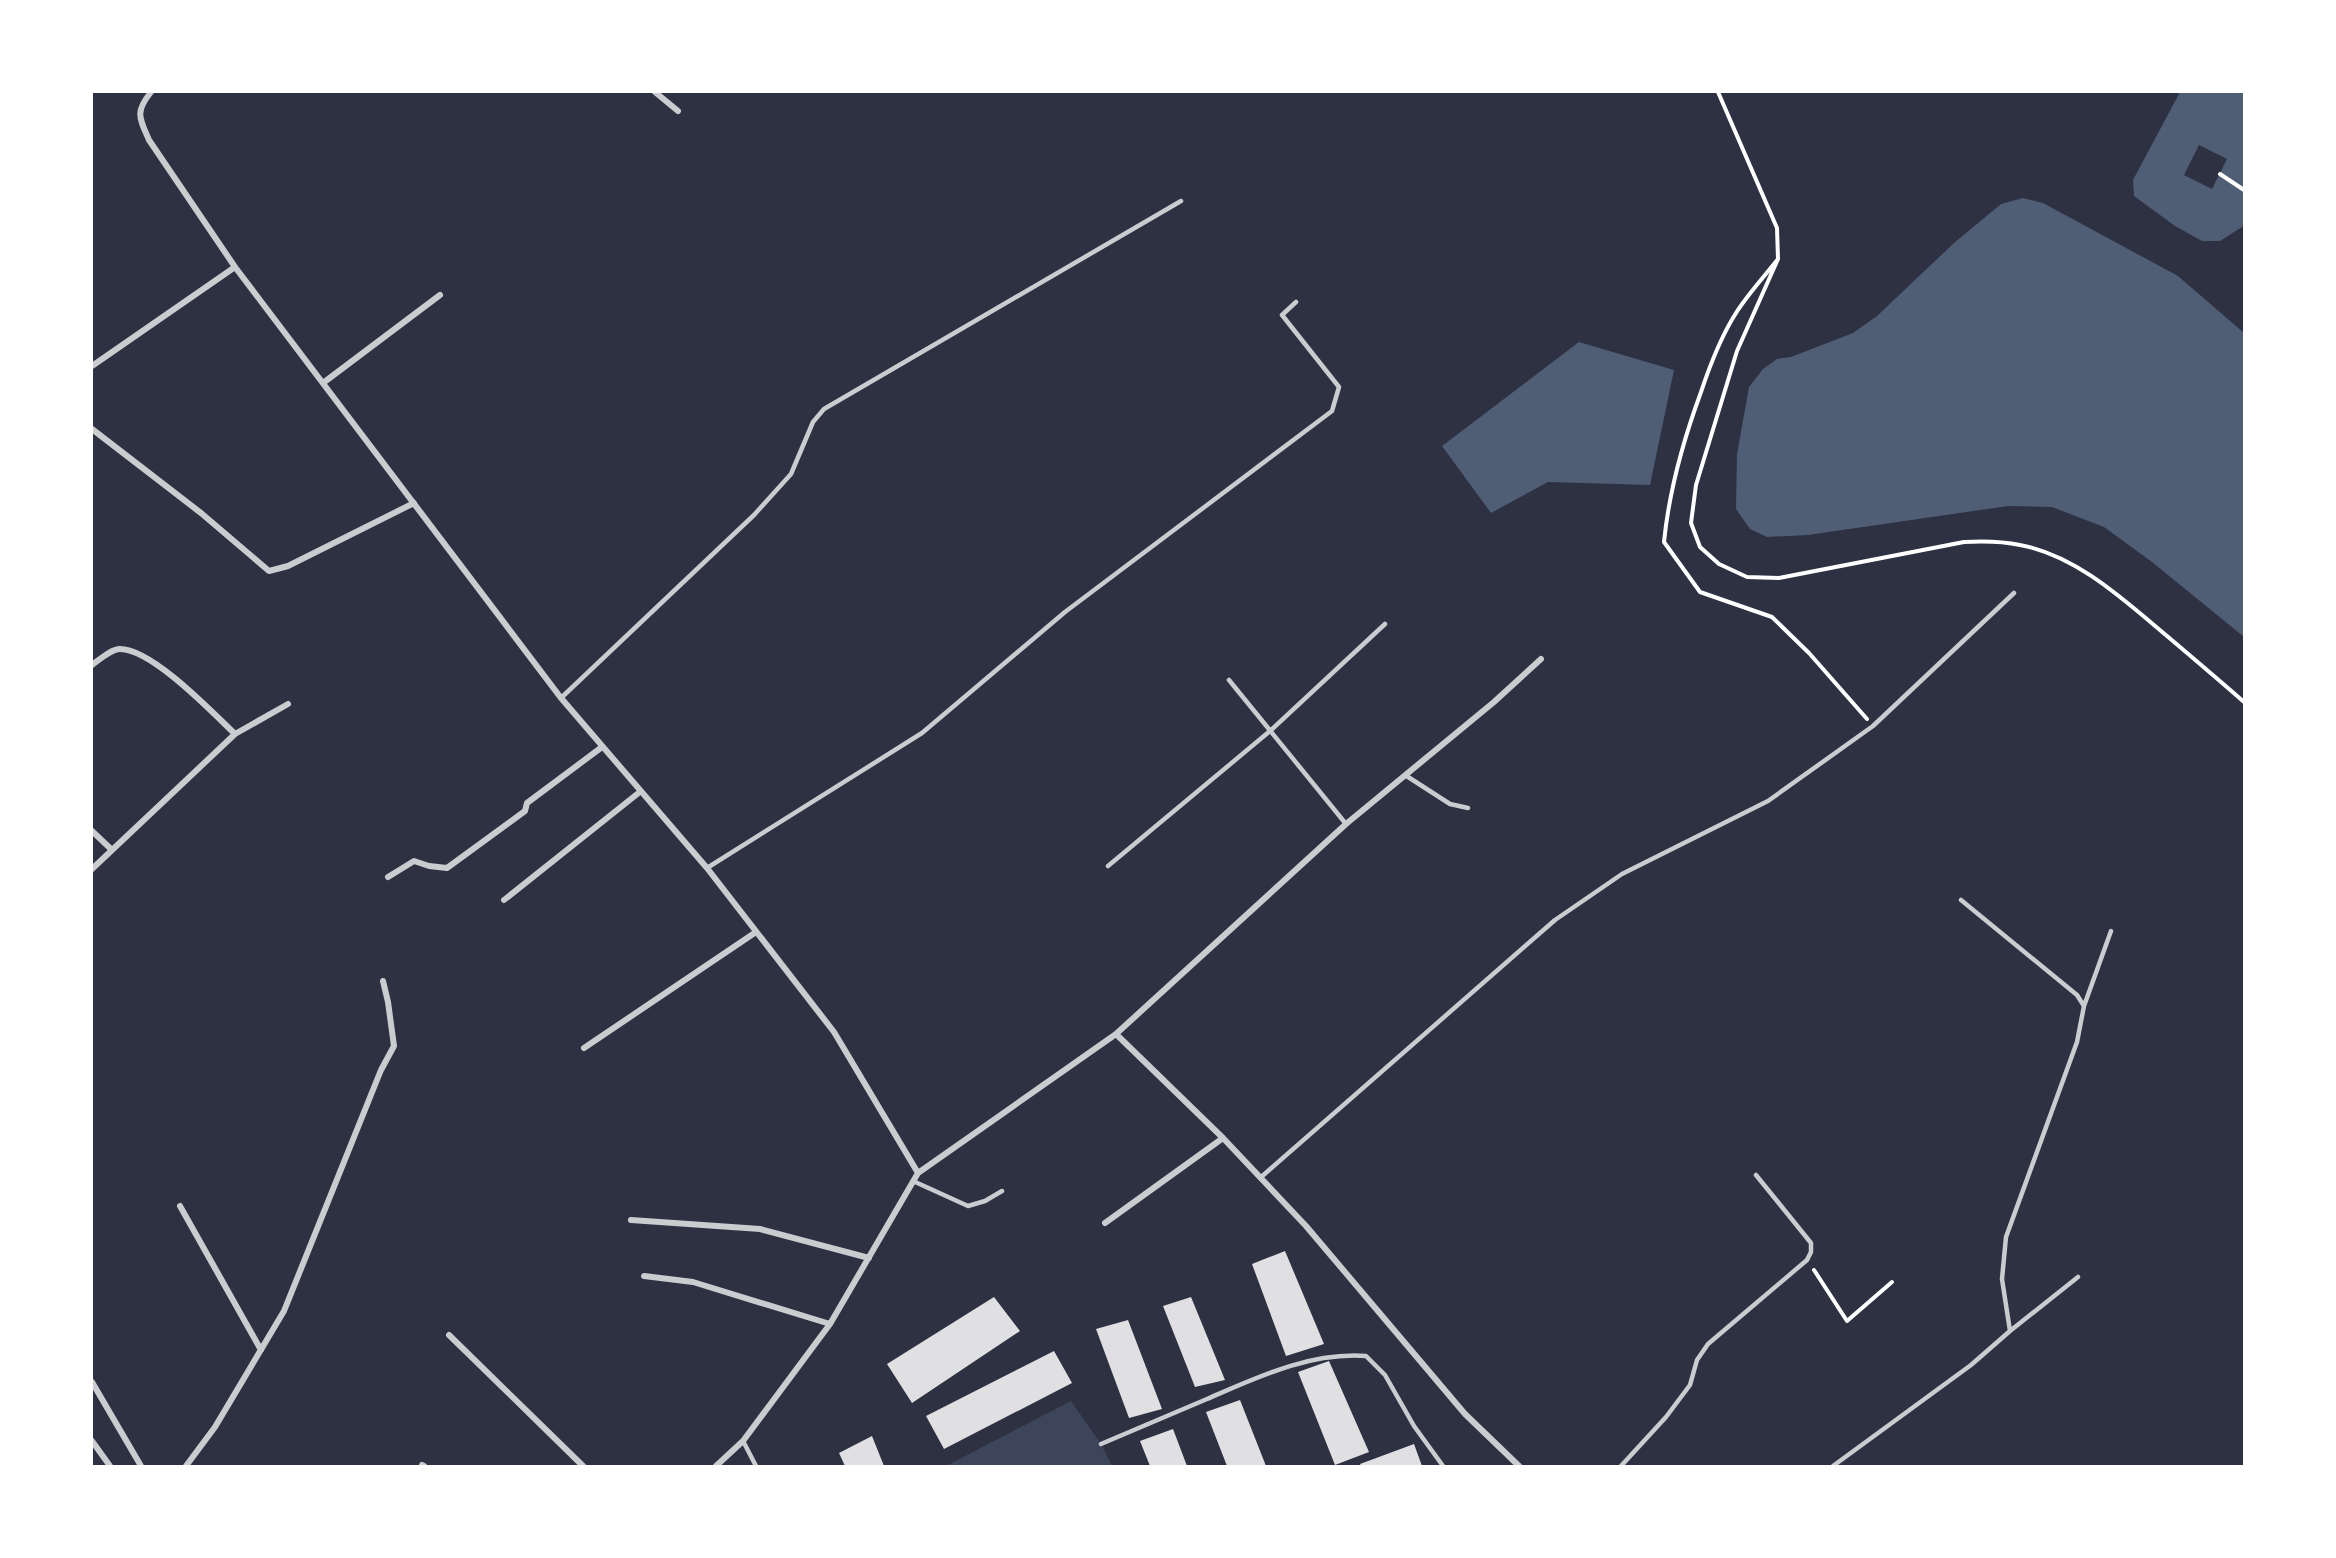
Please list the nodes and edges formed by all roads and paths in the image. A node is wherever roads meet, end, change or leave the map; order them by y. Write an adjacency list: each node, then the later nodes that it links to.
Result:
1 (151, 92): 9 (street)
2 (655, 92): 4 (street)
3 (1718, 92): 8 (path)
4 (678, 111)
5 (2220, 174): 6 (path)
6 (2244, 189)
7 (1181, 201): 21 (lane)
8 (1778, 259): 22 (path); 24 (path)
9 (236, 267): 12 (street); 13 (street)
10 (440, 295): 13 (street)
11 (1296, 302): 35 (lane)
12 (92, 366)
13 (323, 384): 15 (street)
14 (92, 429): 15 (street)
15 (414, 503): 21 (street)
16 (2014, 593): 24 (lane)
17 (1385, 624): 25 (lane)
18 (1541, 659): 28 (street)
19 (92, 665): 26 (street)
20 (1229, 680): 25 (lane)
21 (561, 698): 27 (street)
22 (2244, 702)
23 (288, 704): 26 (street)
24 (1873, 726): 49 (lane)
25 (1270, 731): 31 (lane); 34 (lane)
26 (235, 734): 33 (street)
27 (602, 747): 29 (street); 37 (street)
28 (1405, 775): 30 (lane); 31 (street)
29 (641, 791): 35 (street); 38 (street)
30 (1468, 808)
31 (1346, 824): 44 (street)
32 (92, 831): 33 (street)
33 (112, 850): 36 (street)
34 (1108, 866)
35 (708, 868): 41 (street)
36 (92, 869)
37 (388, 877)
38 (504, 900)
39 (1961, 900): 43 (lane)
40 (2111, 931): 43 (lane)
41 (756, 932): 45 (street); 47 (street)
42 (383, 981): 63 (street)
43 (2084, 1006): 61 (lane)
44 (1116, 1034): 46 (street); 47 (street)
45 (584, 1048)
46 (1222, 1138): 49 (street); 54 (street)
47 (918, 1173): 50 (street)
48 (1756, 1175): 56 (lane)
49 (1260, 1178): 75 (street)
50 (913, 1181): 51 (lane); 55 (street)
51 (1002, 1191)
52 (180, 1206): 63 (street)
53 (631, 1220): 55 (street)
54 (1105, 1223)
55 (869, 1258): 60 (street)
56 (1807, 1260): 59 (path); 76 (lane)
57 (644, 1276): 60 (street)
58 (2078, 1277): 61 (lane)
59 (1892, 1282)
60 (830, 1324): 66 (street)
61 (2010, 1331): 77 (lane)
62 (449, 1335): 71 (street)
63 (261, 1350): 70 (street)
64 (92, 1382): 69 (street)
65 (92, 1441): 68 (street)
66 (743, 1441): 72 (street); 73 (lane)
67 (1101, 1444): 74 (lane)
68 (110, 1467)
69 (141, 1467)
70 (186, 1467)
71 (583, 1467)
72 (716, 1467)
73 (756, 1467)
74 (1443, 1467)
75 (1519, 1467)
76 (1621, 1467)
77 (1833, 1467)

